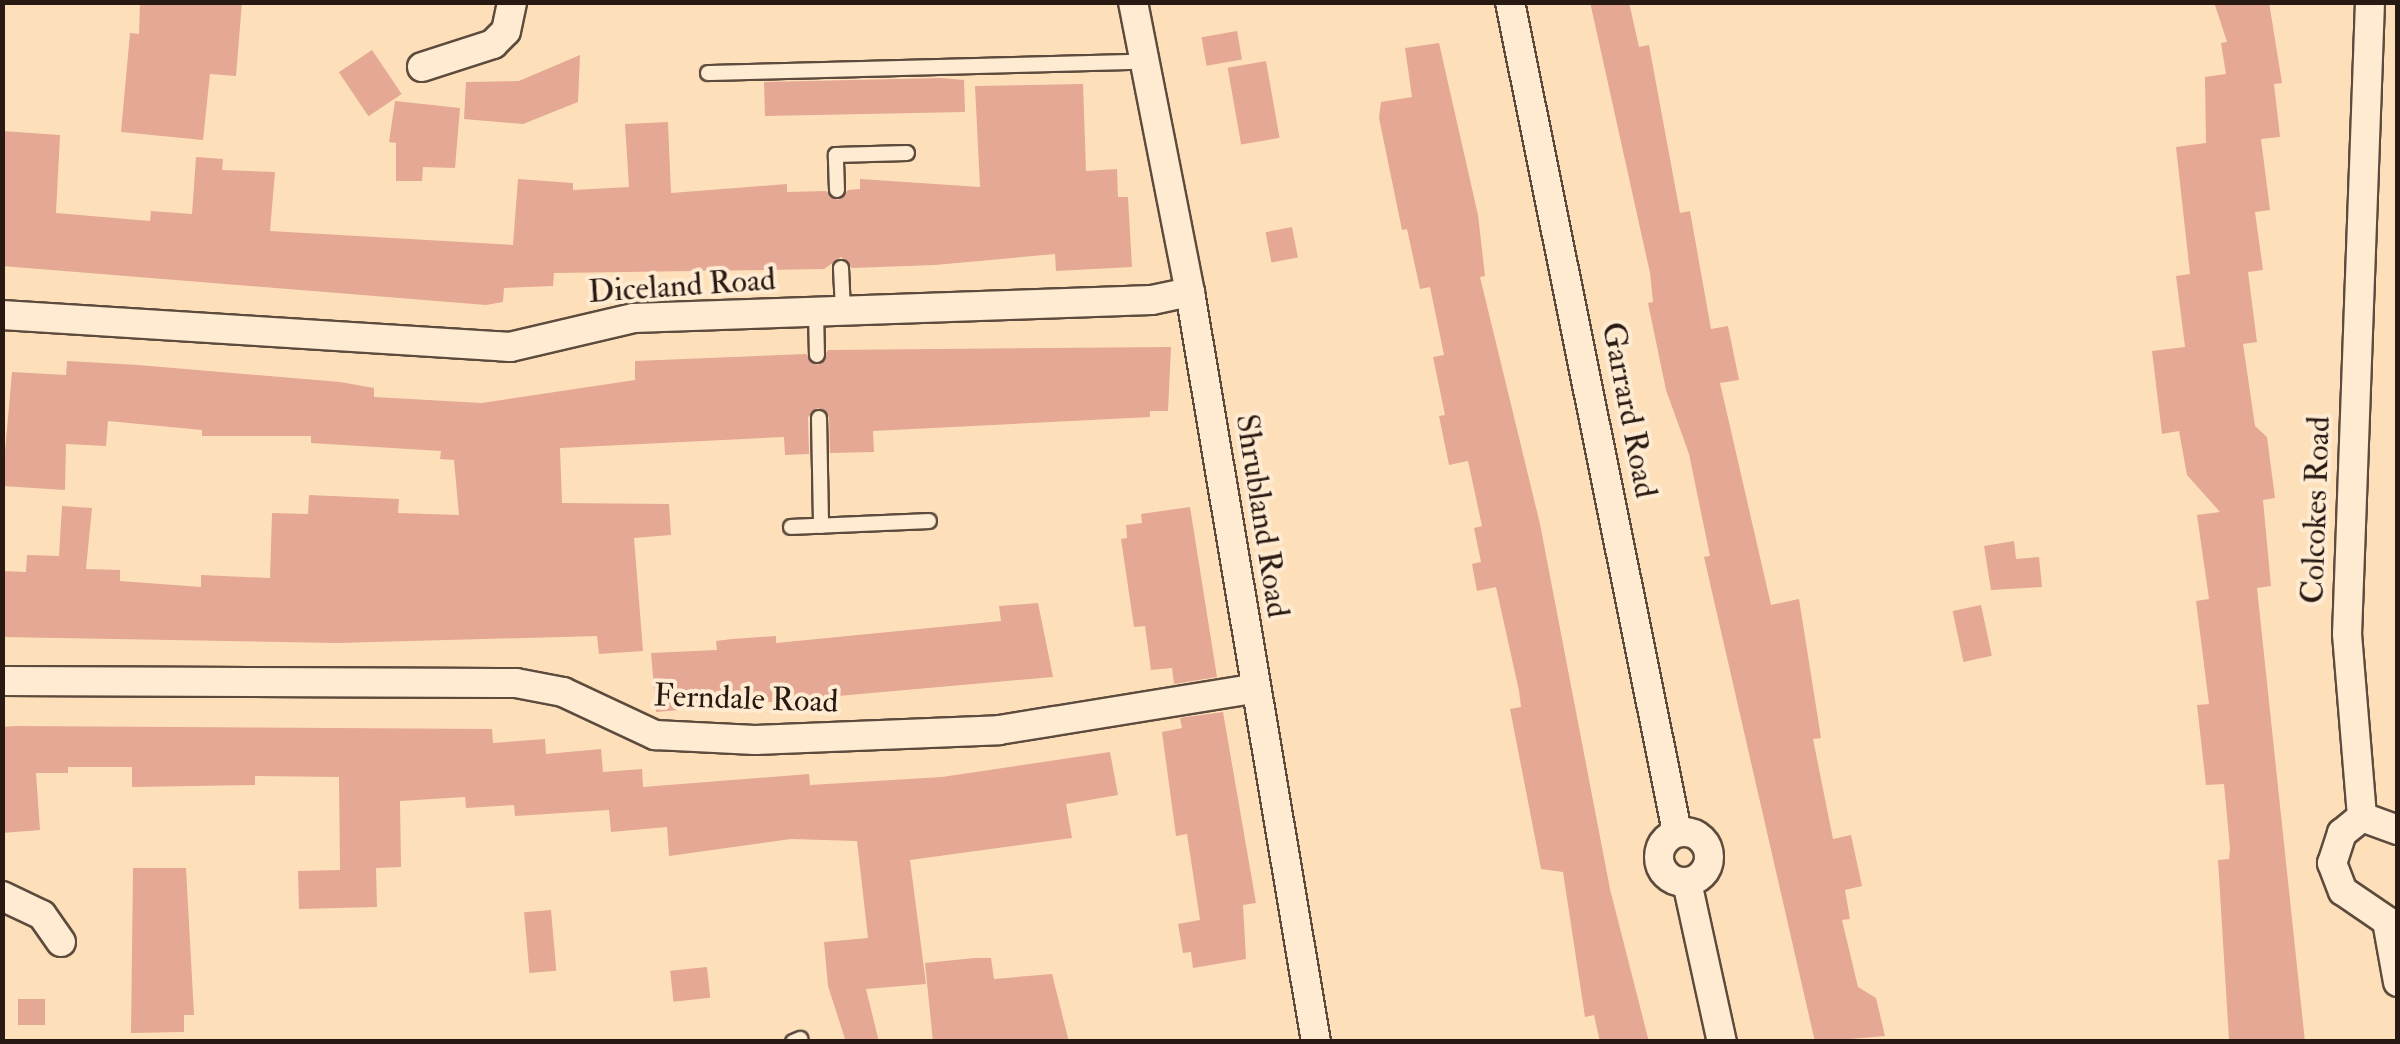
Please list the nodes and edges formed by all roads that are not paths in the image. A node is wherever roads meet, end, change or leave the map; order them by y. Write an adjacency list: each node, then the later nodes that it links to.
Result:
1 (512, 2): 6 (street)
2 (1132, 2): 5 (street, Shrubland Road)
3 (1510, 2): 28 (street, Garrard Road)
4 (2370, 2): 21 (street, Colcokes Road)
5 (1141, 62): 7 (lane); 11 (street, Shrubland Road)
6 (422, 67)
7 (708, 72)
8 (907, 153): 9 (lane)
9 (837, 190)
10 (841, 268): 12 (lane)
11 (1190, 292): 12 (street, Diceland Road); 20 (street, Shrubland Road)
12 (829, 312): 13 (street, Diceland Road); 14 (lane)
13 (2, 316)
14 (817, 355)
15 (819, 418): 17 (lane)
16 (929, 521): 17 (lane)
17 (821, 526): 18 (lane)
18 (791, 528)
19 (2, 681): 20 (street, Ferndale Road)
20 (1253, 689): 27 (street, Shrubland Road)
21 (2362, 817): 22 (street); 24 (street)
22 (2398, 830)
23 (2, 896): 25 (street)
24 (2392, 914): 26 (street)
25 (61, 942)
26 (2398, 982)
27 (1316, 1042)
28 (1722, 1042)

